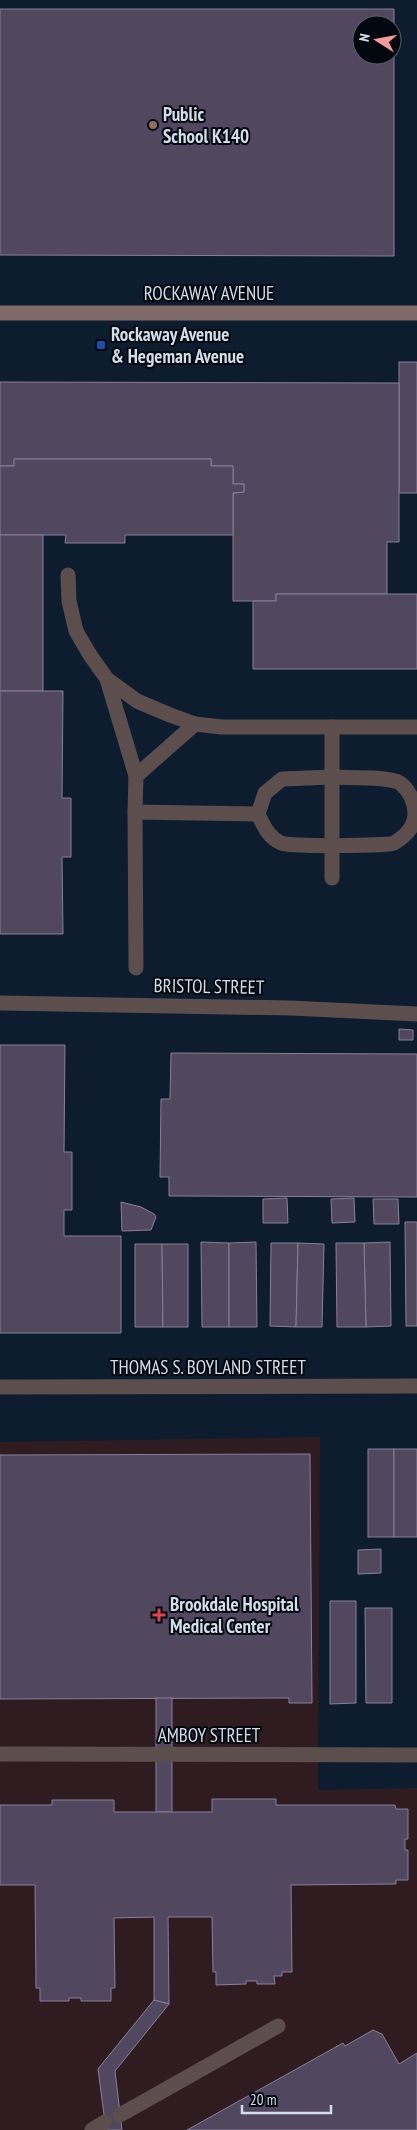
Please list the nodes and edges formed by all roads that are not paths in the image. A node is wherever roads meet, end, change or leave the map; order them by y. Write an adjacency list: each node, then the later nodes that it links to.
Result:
1 (0, 312): 2 (street, ROCKAWAY AVENUE)
2 (417, 313)
3 (68, 576): 4 (street)
4 (107, 679): 5 (street); 8 (street)
5 (195, 724): 6 (street); 8 (street)
6 (332, 727): 7 (street); 9 (street)
7 (417, 727)
8 (136, 776): 10 (street)
9 (332, 777): 11 (street); 12 (street); 12 (street)
10 (135, 812): 11 (street); 14 (street)
11 (258, 814): 12 (street)
12 (331, 845): 13 (street)
13 (332, 878)
14 (136, 968)
15 (0, 1003): 16 (street, BRISTOL STREET)
16 (417, 1014)
17 (417, 1386): 18 (street, THOMAS S. BOYLAND STREET)
18 (0, 1387)
19 (0, 1754): 20 (street, AMBOY STREET)
20 (417, 1755)
21 (278, 2026): 22 (street)
22 (120, 2115)

